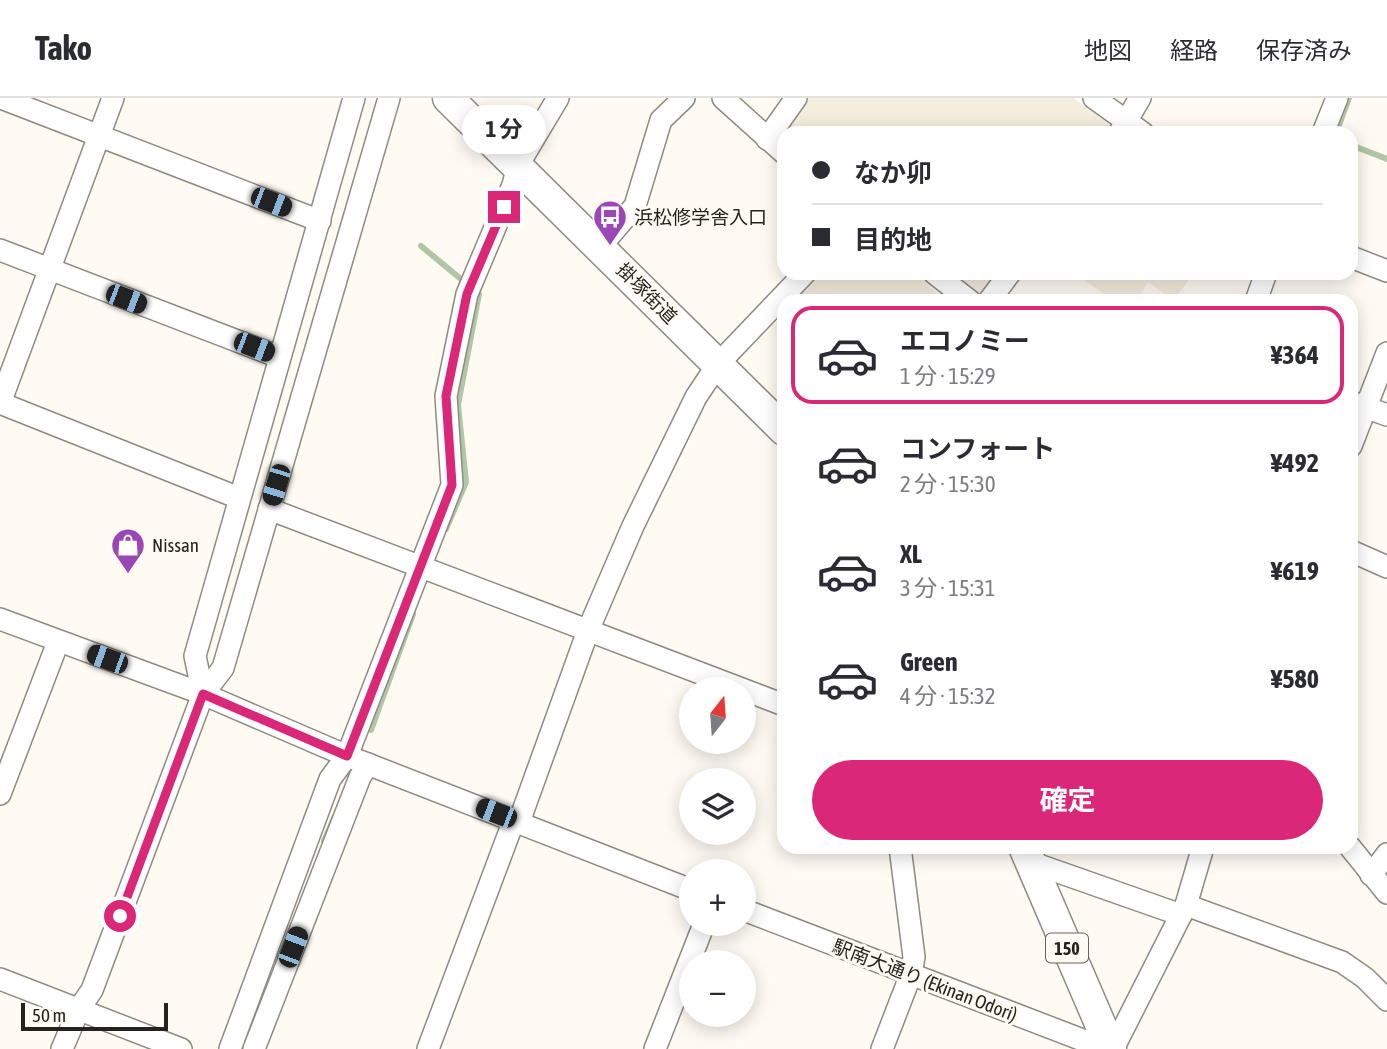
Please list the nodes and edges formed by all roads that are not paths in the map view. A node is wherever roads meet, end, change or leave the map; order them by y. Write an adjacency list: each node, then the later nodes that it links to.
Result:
1 (1, 98): 16 (street)
2 (113, 98): 16 (street)
3 (354, 98): 20 (street)
4 (389, 98): 39 (street)
5 (448, 98): 19 (highway, 掛塚街道)
6 (558, 98): 19 (street)
7 (684, 98): 21 (street)
8 (723, 98): 17 (street)
9 (796, 98): 17 (street)
10 (1094, 98): 13 (street)
11 (1140, 98): 14 (street)
12 (1337, 98): 15 (street)
13 (1127, 126)
14 (1131, 126)
15 (1326, 126)
16 (99, 137): 20 (street); 24 (street)
17 (767, 139): 18 (street)
18 (777, 147)
19 (518, 165): 21 (highway, 掛塚街道); 41 (street)
20 (320, 221): 32 (street)
21 (600, 247): 33 (highway, 掛塚街道)
22 (0, 250): 24 (street)
23 (1358, 260): 25 (street)
24 (49, 269): 32 (street); 34 (street)
25 (1387, 271)
26 (798, 280): 28 (street)
27 (943, 280): 29 (street)
28 (785, 294)
29 (961, 294)
30 (777, 302): 33 (street)
31 (1387, 353): 35 (street)
32 (279, 357): 38 (street)
33 (718, 364): 37 (highway, 掛塚街道); 44 (street)
34 (0, 403): 38 (street)
35 (1359, 404): 36 (street)
36 (1387, 415)
37 (777, 423)
38 (239, 498): 46 (street)
39 (269, 509): 41 (street); 46 (street)
40 (1358, 554): 42 (street)
41 (426, 568): 44 (street); 48 (street)
42 (1387, 568)
43 (0, 619): 45 (street)
44 (589, 628): 47 (street); 51 (street)
45 (58, 642): 46 (street); 50 (street)
46 (203, 694): 48 (street); 66 (street)
47 (777, 702)
48 (347, 756): 49 (street); 69 (street)
49 (368, 764): 51 (street); 70 (street)
50 (0, 794)
51 (517, 821): 58 (street); 71 (street)
52 (901, 854): 63 (street)
53 (1027, 854): 60 (street); 74 (highway, 150)
54 (1201, 854): 60 (street)
55 (1355, 854): 57 (street)
56 (1387, 854): 57 (street)
57 (1371, 874): 59 (street)
58 (679, 885)
59 (1387, 893)
60 (1184, 910): 65 (street); 74 (street)
61 (756, 915): 63 (street, 駅南大通り (Ekinan Odori))
62 (699, 936): 72 (street)
63 (911, 975): 73 (street); 74 (street, 駅南大通り (Ekinan Odori))
64 (0, 979): 66 (street)
65 (1387, 1000)
66 (79, 1009): 67 (street); 68 (street)
67 (62, 1049)
68 (181, 1049)
69 (230, 1049)
70 (254, 1049)
71 (428, 1049)
72 (655, 1049)
73 (882, 1049)
74 (1110, 1049)

